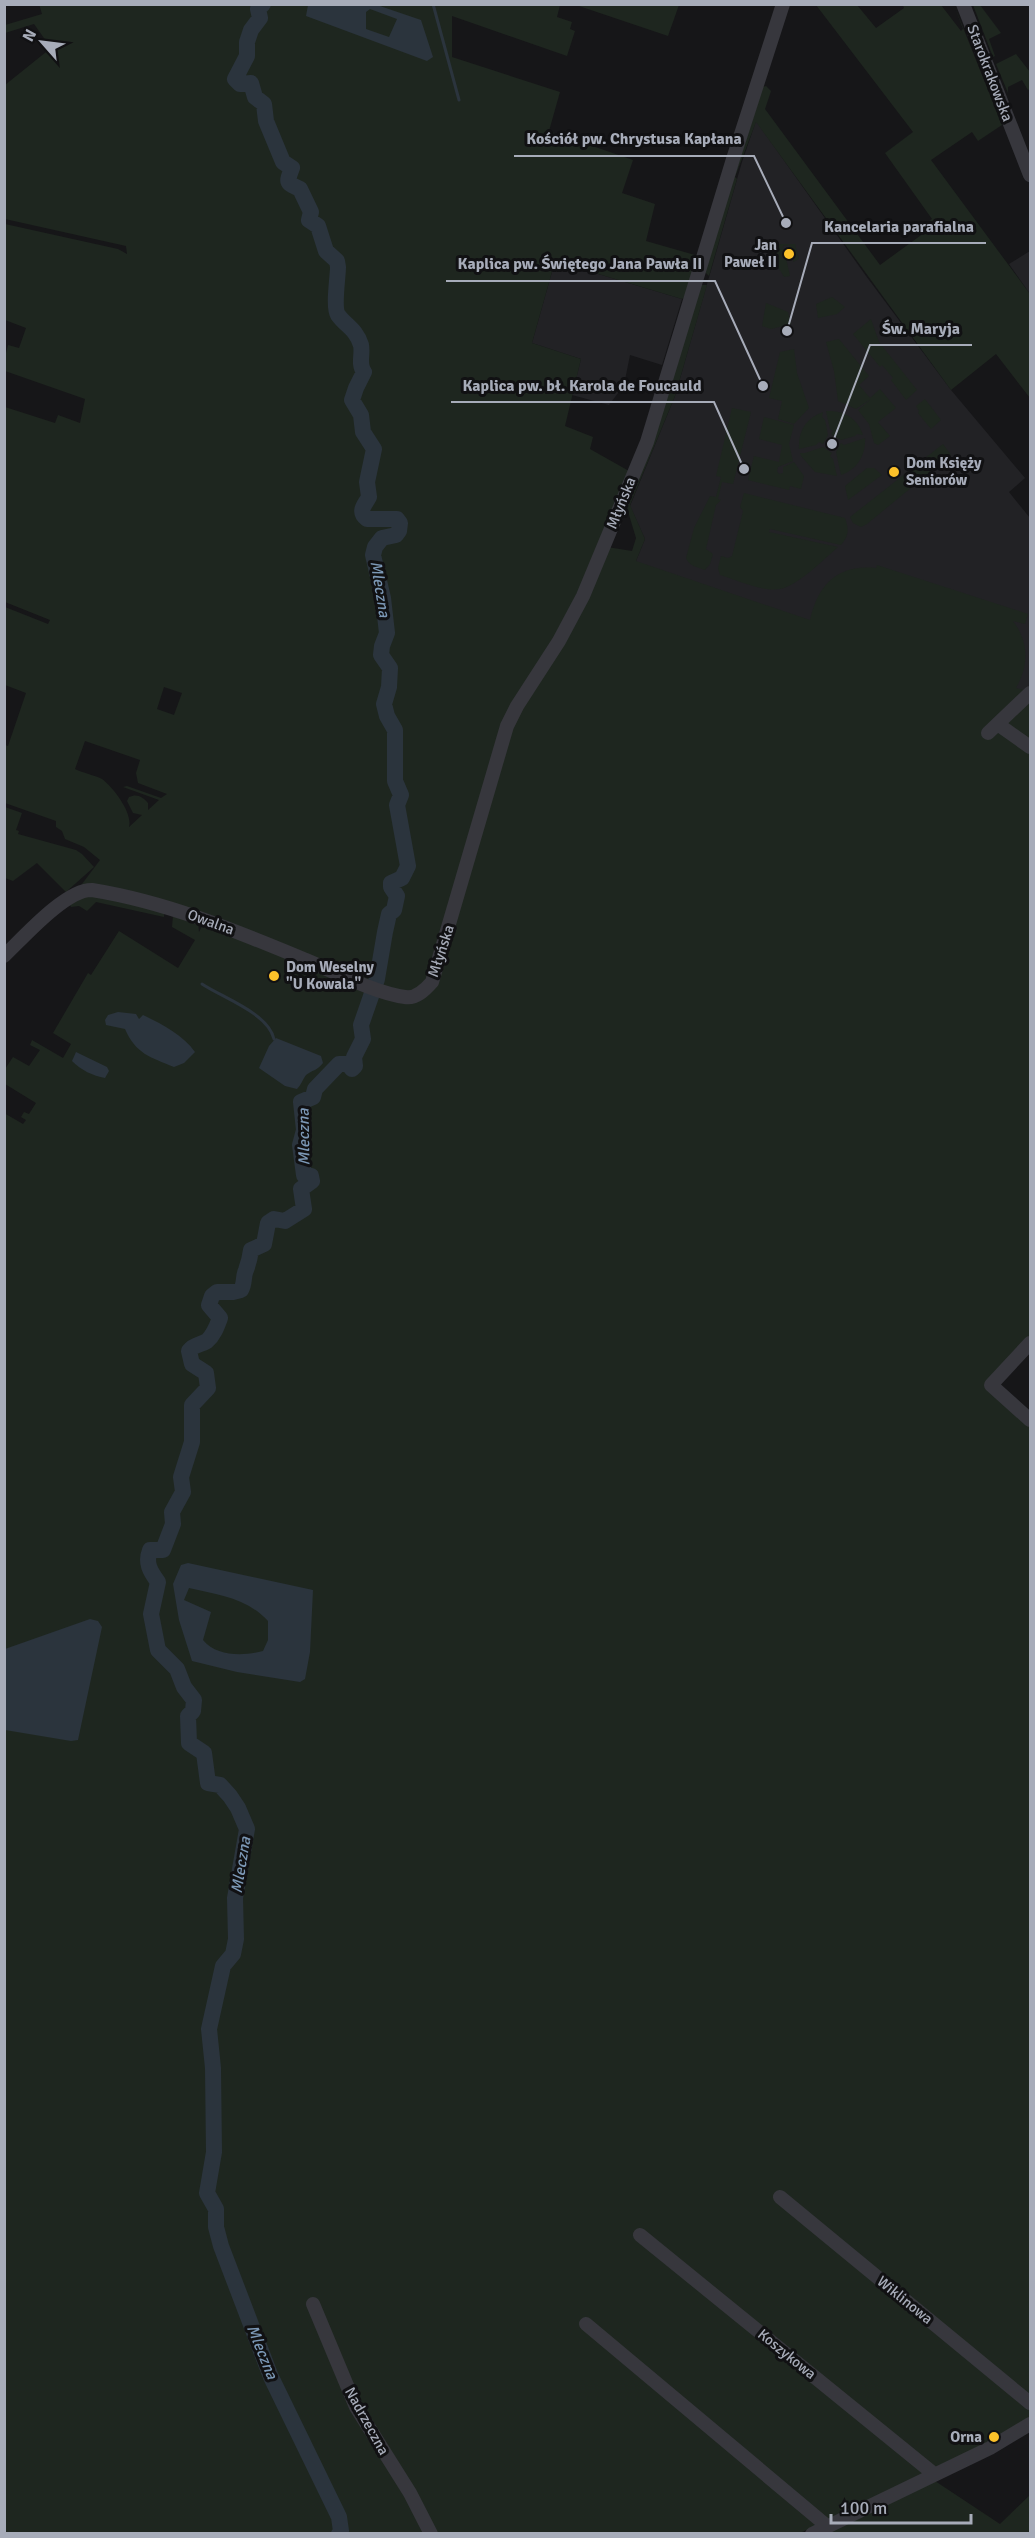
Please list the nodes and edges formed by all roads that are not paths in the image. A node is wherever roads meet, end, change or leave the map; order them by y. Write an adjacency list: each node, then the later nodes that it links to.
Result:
1 (783, 4): 7 (street, Młyńska)
2 (963, 4): 3 (street, Starokrakowska)
3 (1030, 175)
4 (1030, 693): 5 (street)
5 (1030, 747)
6 (4, 956): 7 (street, Owalna)
7 (428, 987)
8 (1030, 1344): 9 (street)
9 (1030, 1420)
10 (780, 2197): 14 (street, Wiklinowa)
11 (640, 2235): 16 (street, Koszykowa)
12 (313, 2304): 18 (street, Nadrzeczna)
13 (586, 2324): 17 (street)
14 (1030, 2403)
15 (1030, 2424): 16 (street)
16 (934, 2474): 17 (street)
17 (827, 2526): 19 (street)
18 (432, 2534)
19 (812, 2534)

